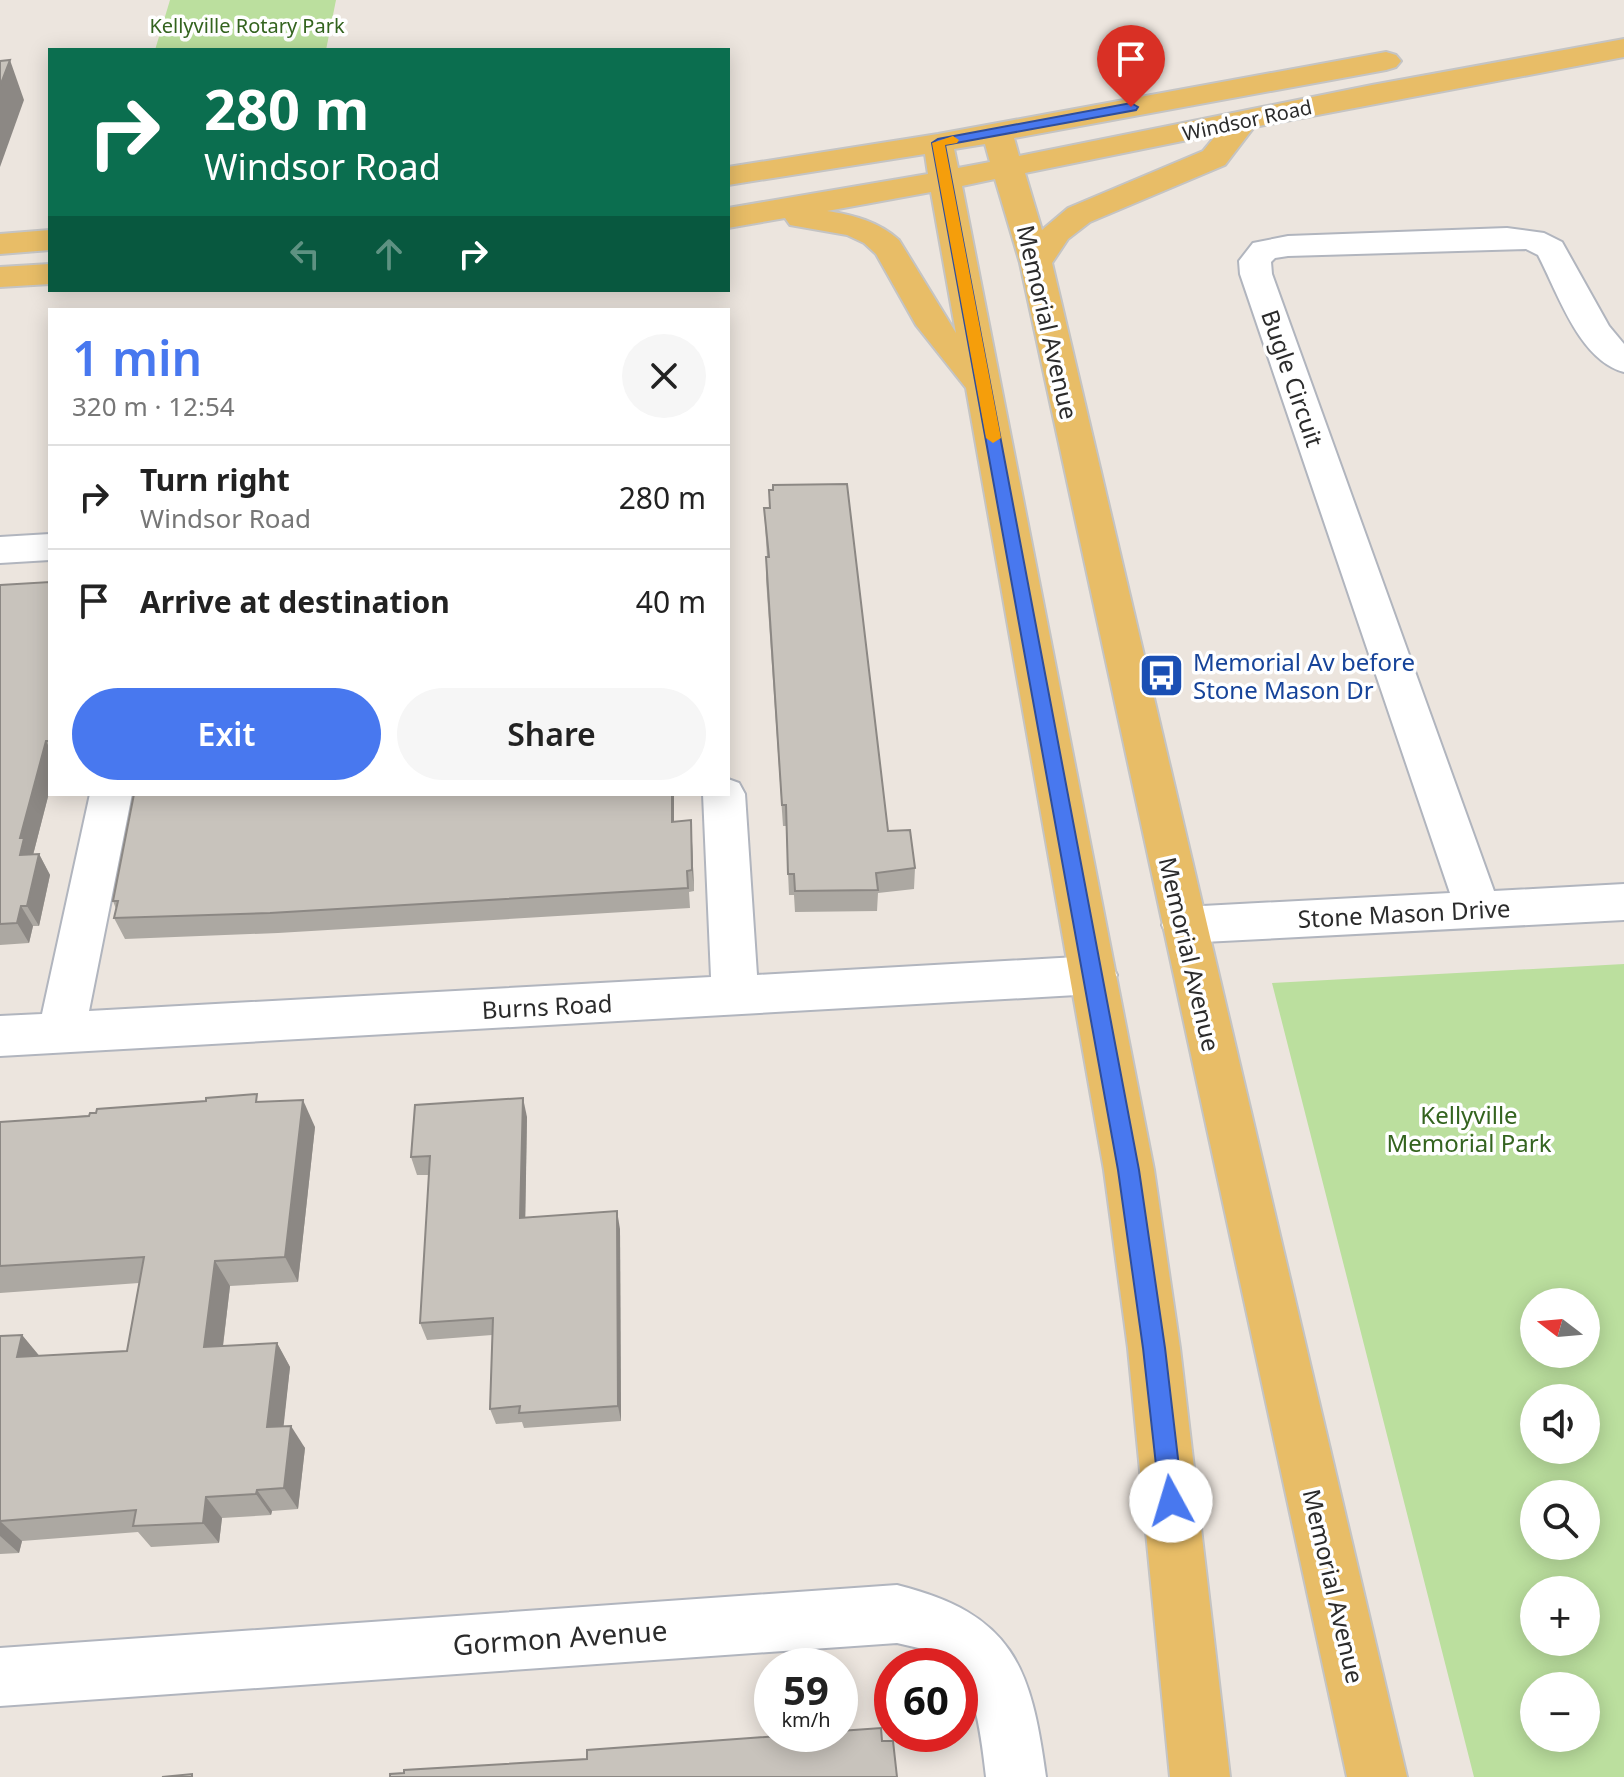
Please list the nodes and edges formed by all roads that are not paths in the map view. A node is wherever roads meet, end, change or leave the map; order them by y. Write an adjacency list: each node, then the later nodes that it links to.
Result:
1 (1624, 48): 3 (main road, Windsor Road)
2 (1414, 56): 5 (main road, Windsor Road)
3 (1243, 121): 5 (main road, Windsor Road); 11 (main road)
4 (938, 143): 5 (main road, Windsor Road); 6 (main road, Windsor Road); 7 (main road)
5 (1003, 150): 7 (main road, Windsor Road); 11 (main road, Memorial Avenue)
6 (730, 176)
7 (945, 180): 8 (main road, Windsor Road); 15 (main road)
8 (742, 216): 15 (main road)
9 (48, 240): 10 (main road)
10 (0, 244)
11 (1036, 263): 22 (main road, Memorial Avenue)
12 (48, 274): 13 (main road)
13 (0, 277)
14 (1624, 361): 21 (street, Bugle Circuit)
15 (982, 384): 23 (main road)
16 (48, 547): 17 (street)
17 (0, 550)
18 (111, 796): 25 (street)
19 (724, 796): 24 (street)
20 (1624, 902): 21 (street, Stone Mason Drive)
21 (1478, 909): 22 (street, Stone Mason Drive)
22 (1184, 925): 30 (main road, Memorial Avenue)
23 (1094, 975): 24 (street, Burns Road); 29 (main road)
24 (735, 995): 25 (street, Burns Road)
25 (61, 1033): 26 (street, Burns Road)
26 (0, 1036)
27 (0, 1677): 28 (street, Gormon Avenue)
28 (1016, 1777)
29 (1200, 1777)
30 (1377, 1777)

